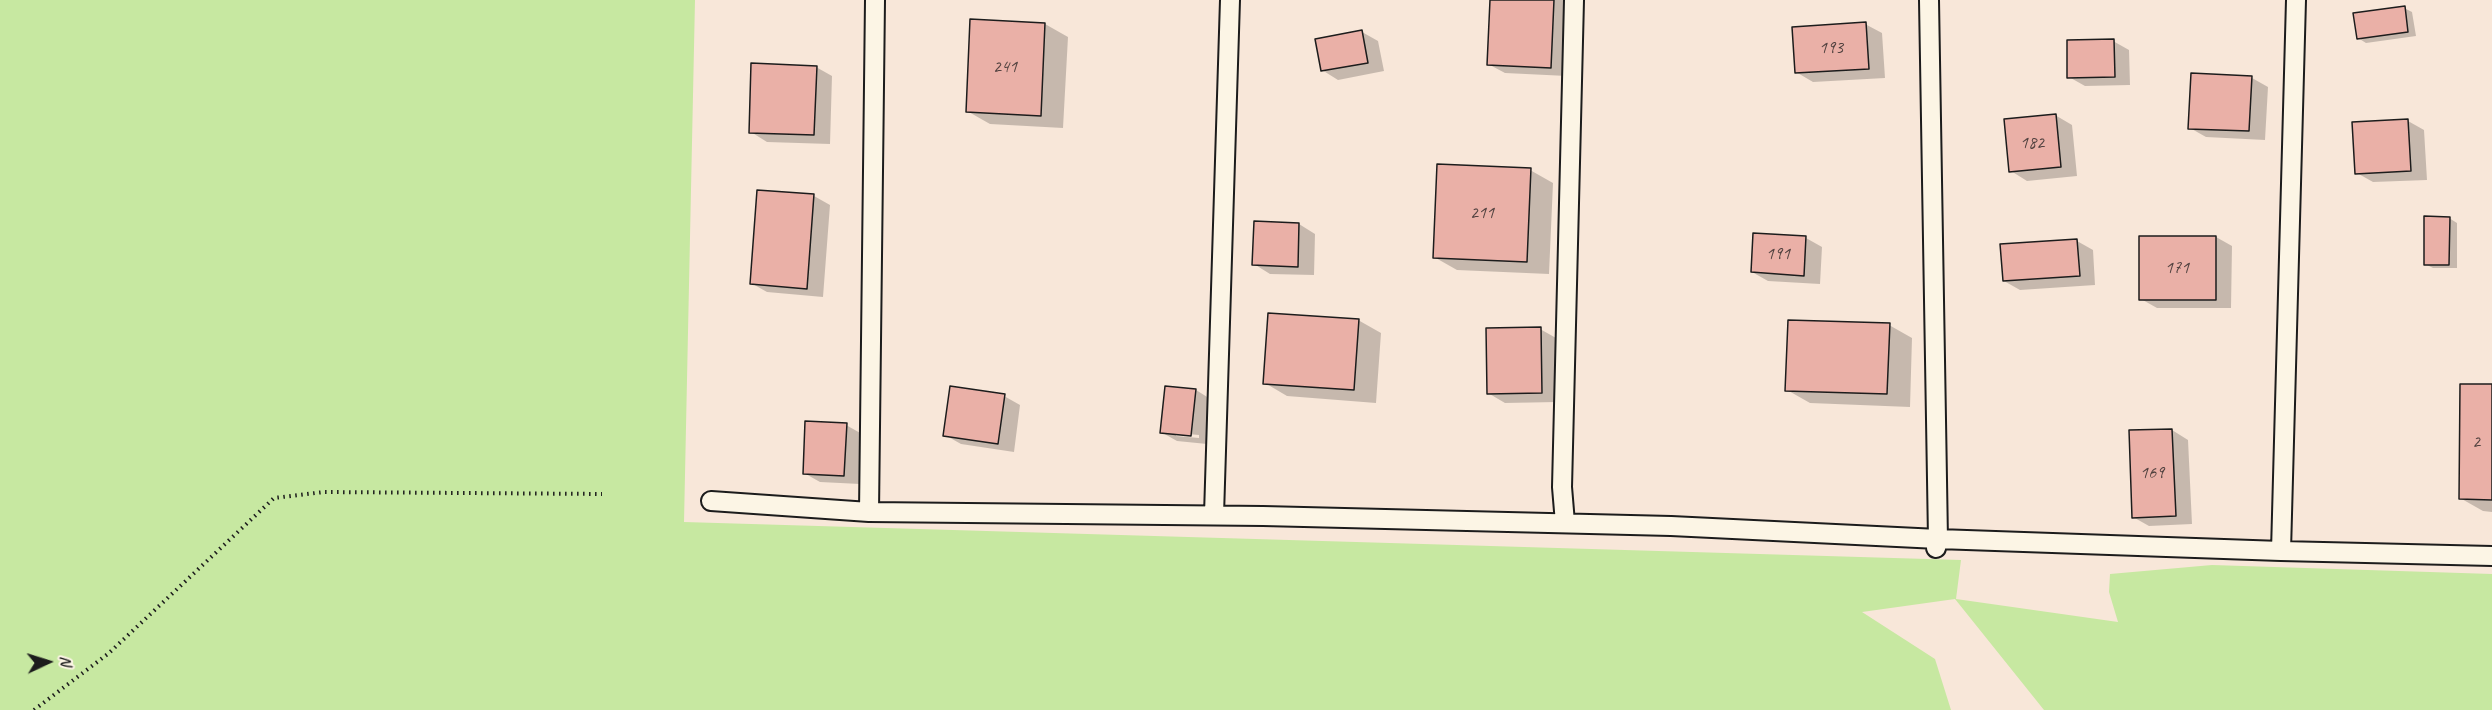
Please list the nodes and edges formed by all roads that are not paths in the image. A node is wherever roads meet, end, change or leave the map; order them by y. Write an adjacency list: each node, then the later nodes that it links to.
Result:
1 (875, 0): 7 (lane)
2 (1230, 0): 8 (lane)
3 (1574, 0): 9 (lane)
4 (1929, 0): 10 (lane)
5 (2296, 0): 11 (lane)
6 (711, 501): 7 (lane)
7 (869, 512): 8 (lane)
8 (1214, 515): 9 (lane)
9 (1565, 523): 10 (lane)
10 (1937, 544): 11 (lane)
11 (2281, 551): 12 (lane)
12 (2492, 556)

